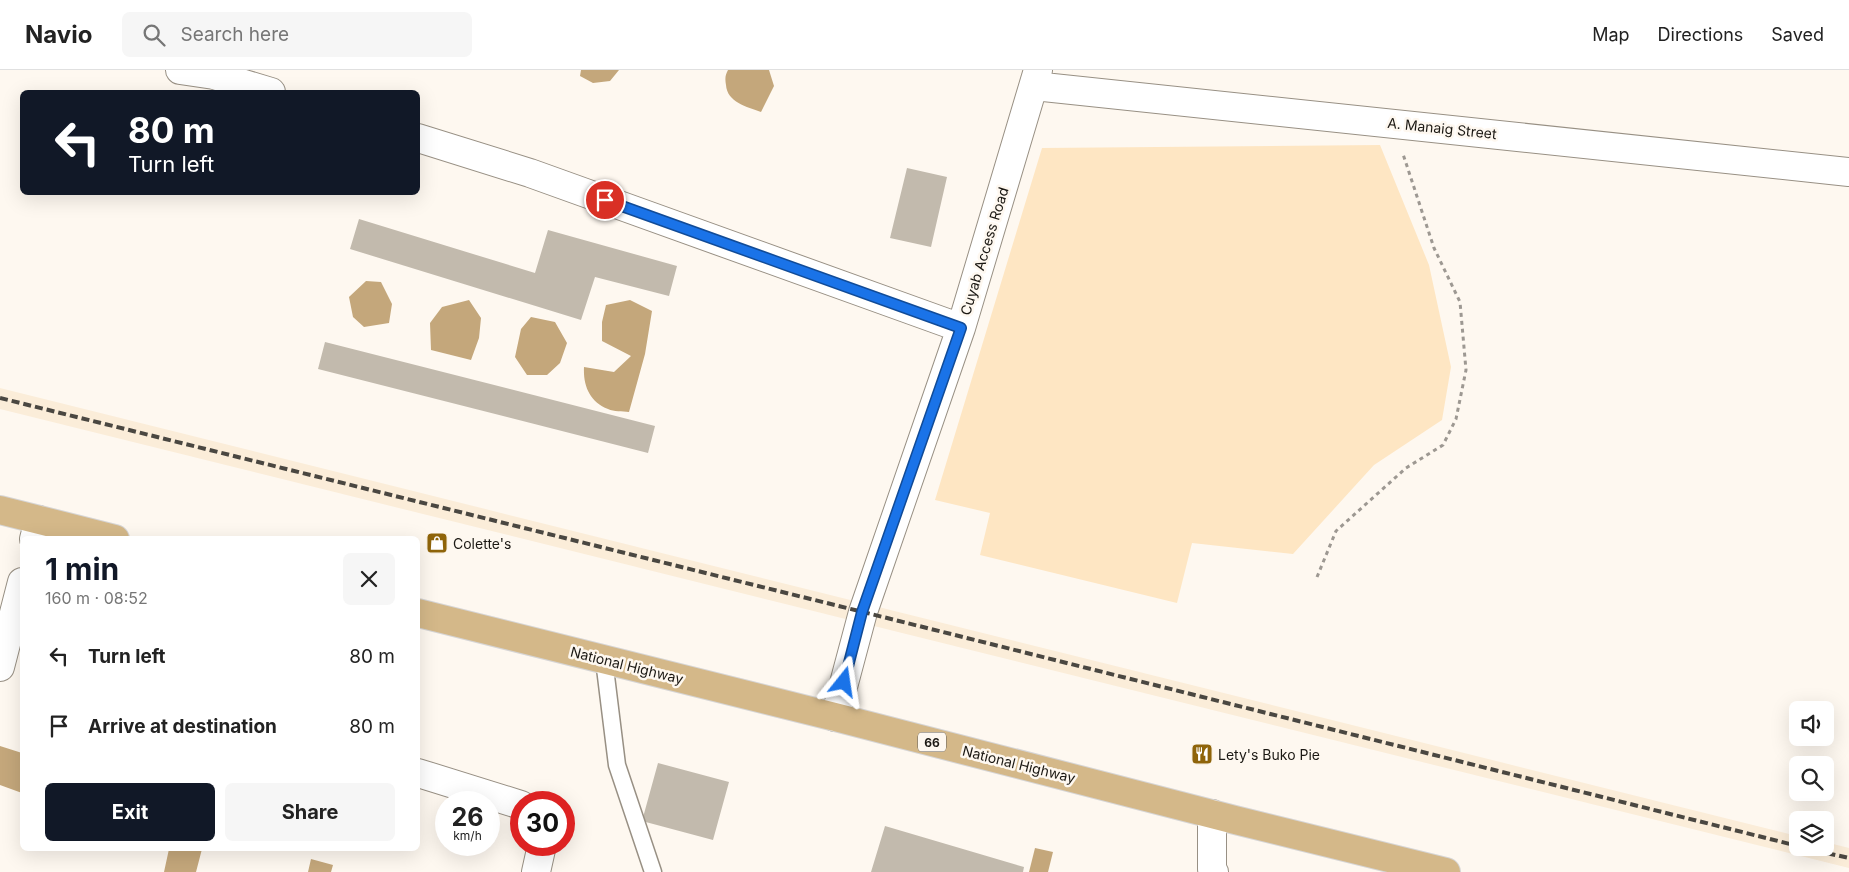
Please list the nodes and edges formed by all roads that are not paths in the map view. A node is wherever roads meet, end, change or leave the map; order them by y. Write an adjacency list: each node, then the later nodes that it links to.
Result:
1 (180, 70): 3 (street)
2 (1036, 78): 5 (street, A. Manaig Street); 6 (street, Cuyab Access Road)
3 (265, 90)
4 (420, 139): 6 (street)
5 (1849, 172)
6 (961, 328): 14 (street, Cuyab Access Road)
7 (0, 510): 8 (main road)
8 (36, 529): 9 (main road)
9 (91, 536)
10 (20, 590): 13 (street)
11 (420, 614): 12 (main road, National Highway / 66)
12 (604, 660): 14 (main road, National Highway / 66); 20 (lane)
13 (0, 667)
14 (835, 717): 17 (main road, National Highway / 66)
15 (420, 773): 16 (street)
16 (510, 801)
17 (1212, 814): 21 (street); 22 (main road, National Highway / 66)
18 (540, 856): 19 (street)
19 (536, 872)
20 (653, 872)
21 (1214, 872)
22 (1446, 872)

